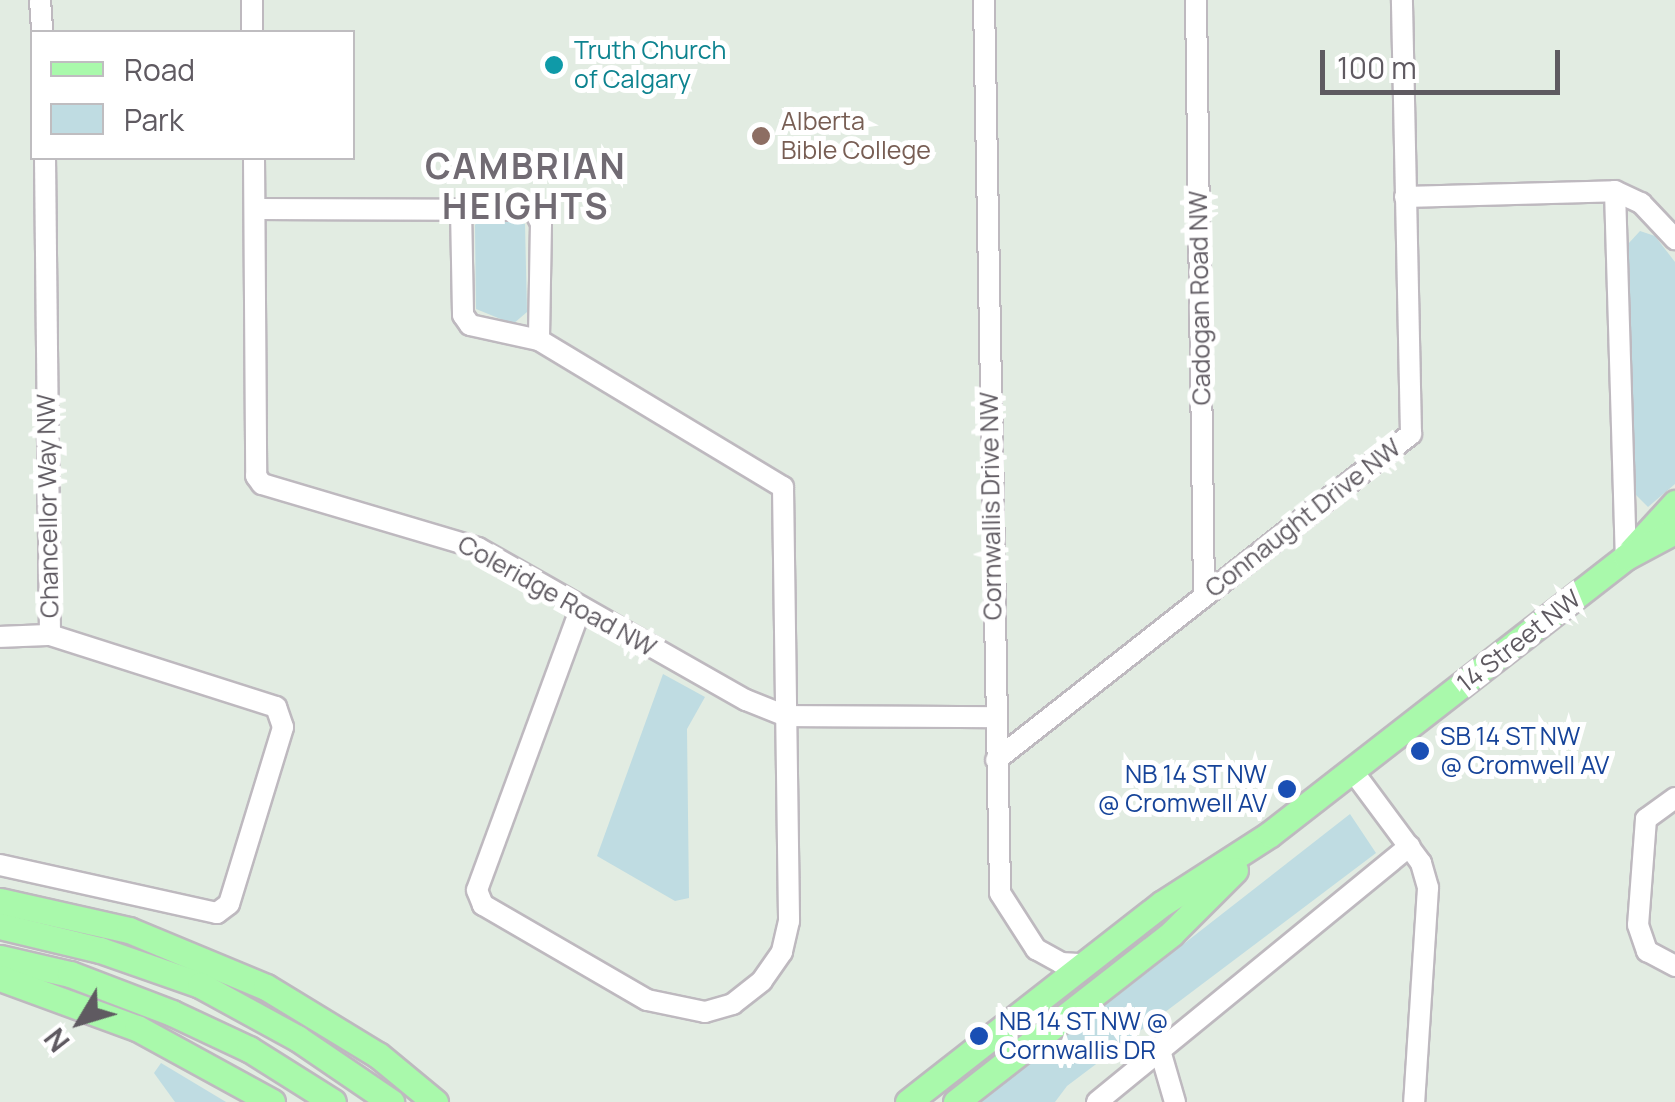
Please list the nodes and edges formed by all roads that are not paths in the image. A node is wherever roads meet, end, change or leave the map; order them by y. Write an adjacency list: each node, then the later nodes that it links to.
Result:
1 (40, 0): 6 (street)
2 (252, 0): 7 (street)
3 (984, 0): 24 (street, Cornwallis Drive NW)
4 (1196, 0): 19 (street, Cadogan Road NW)
5 (1402, 0): 11 (street, Connaught Drive NW)
6 (42, 30)
7 (252, 30)
8 (45, 160): 21 (street, Chancellor Way NW)
9 (254, 160): 12 (street, Coleridge Road NW)
10 (1615, 191): 11 (street); 14 (street); 18 (street)
11 (1405, 197): 19 (street, Connaught Drive NW)
12 (256, 209): 13 (street); 20 (street, Coleridge Road NW)
13 (461, 209): 15 (street); 15 (street)
14 (1675, 239)
15 (539, 340): 23 (street)
16 (1675, 503): 18 (main road, 14 Street NW)
17 (1675, 531): 18 (main road, 14 Street NW)
18 (1626, 558): 26 (main road, 14 Street NW)
19 (1204, 596): 25 (street, Connaught Drive NW)
20 (581, 608): 23 (street, Coleridge Road NW); 23 (street)
21 (50, 635): 22 (street); 30 (street, Chancellor Way NW)
22 (0, 637)
23 (786, 716): 24 (street, Coleridge Road NW)
24 (994, 716): 25 (street, Cornwallis Drive NW)
25 (996, 760): 34 (street, Cornwallis Drive NW)
26 (1352, 770): 28 (main road, 14 Street NW); 29 (street)
27 (1675, 798): 35 (street)
28 (1270, 834): 34 (main road, 14 Street NW); 43 (main road, 14 Street NW)
29 (1410, 846): 37 (street); 46 (street)
30 (0, 865)
31 (0, 901): 41 (main road)
32 (0, 926): 40 (main road)
33 (0, 958): 39 (main road)
34 (1083, 964): 42 (main road, 14 Street NW)
35 (1675, 966)
36 (0, 978): 38 (main road)
37 (1159, 1047): 44 (street); 45 (street)
38 (272, 1102)
39 (333, 1102)
40 (391, 1102)
41 (434, 1102)
42 (908, 1102)
43 (956, 1102)
44 (1097, 1102)
45 (1175, 1102)
46 (1414, 1102)

